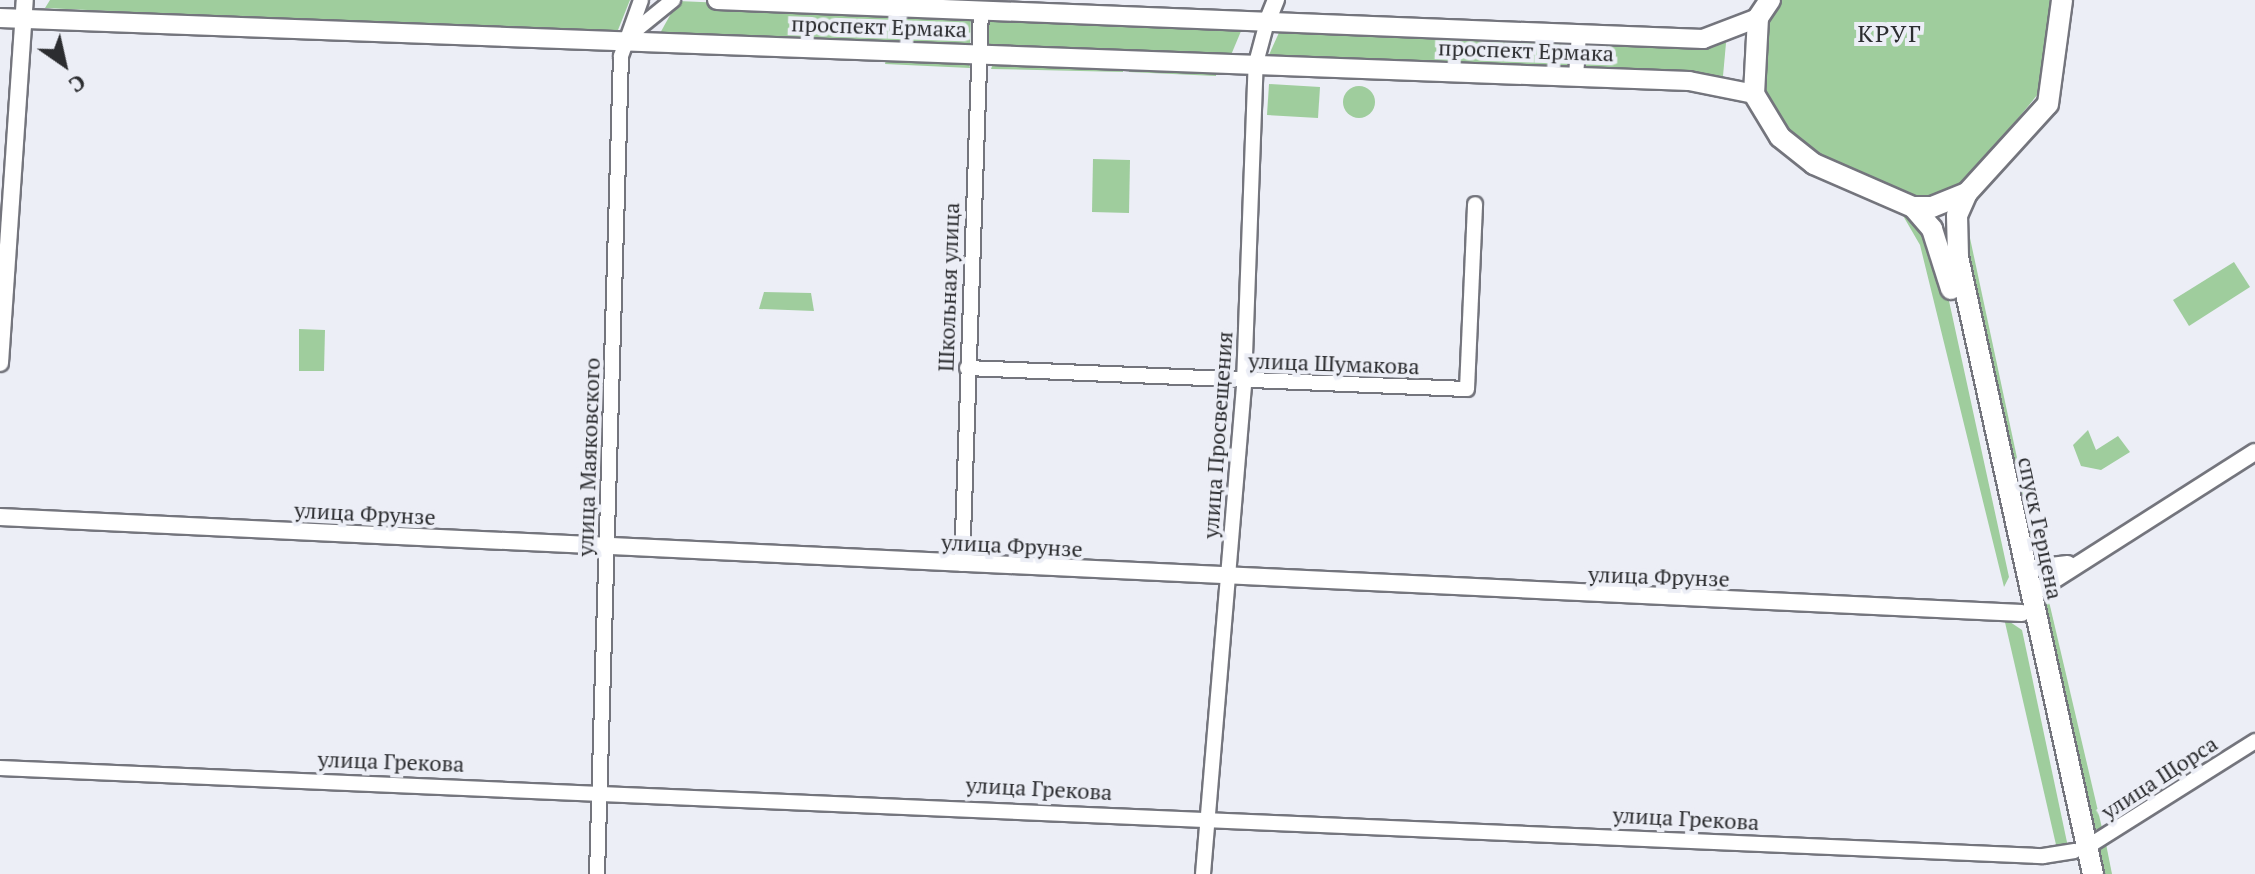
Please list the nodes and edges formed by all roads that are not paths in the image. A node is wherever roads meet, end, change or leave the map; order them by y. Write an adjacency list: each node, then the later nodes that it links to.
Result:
1 (36, 0): 8 (street)
2 (641, 0): 14 (street)
3 (673, 0): 14 (street)
4 (717, 0): 9 (main road, проспект Ермака)
5 (1276, 0): 12 (street, улица Просвещения)
6 (1770, 0): 11 (main road)
7 (2065, 3): 19 (main road)
8 (23, 9): 10 (main road, проспект Ермака); 14 (main road, проспект Ермака); 22 (street)
9 (981, 10): 12 (main road, проспект Ермака); 15 (street, Школьная улица)
10 (0, 18)
11 (1758, 18): 13 (main road, проспект Ермака); 18 (main road)
12 (1267, 22): 13 (main road, проспект Ермака); 16 (street, улица Просвещения)
13 (1579, 34): 17 (street)
14 (622, 41): 15 (main road, проспект Ермака); 27 (street, улица Маяковского)
15 (977, 54): 16 (main road, проспект Ермака); 23 (street, Школьная улица)
16 (1256, 63): 17 (main road, проспект Ермака); 24 (street, улица Просвещения)
17 (1576, 76): 18 (main road, проспект Ермака)
18 (1754, 94): 21 (main road)
19 (1967, 193): 21 (main road); 30 (main road, спуск Герцена)
20 (1475, 204): 24 (street, улица Шумакова)
21 (1913, 207): 32 (main road, спуск Герцена)
22 (0, 363)
23 (967, 368): 24 (street, улица Шумакова); 29 (street, Школьная улица)
24 (1244, 383): 31 (street, улица Просвещения)
25 (2255, 452): 28 (street)
26 (0, 517): 27 (street, улица Фрунзе)
27 (608, 547): 29 (street, улица Фрунзе); 35 (street, улица Маяковского)
28 (2070, 563): 30 (street); 32 (street)
29 (962, 564): 31 (street, улица Фрунзе)
30 (2026, 569): 32 (main road, спуск Герцена)
31 (1229, 579): 32 (street, улица Фрунзе); 36 (street, улица Просвещения)
32 (2027, 604): 37 (main road, спуск Герцена)
33 (2255, 741): 37 (street, улица Щорса)
34 (0, 768): 35 (street, улица Грекова)
35 (599, 791): 36 (street, улица Грекова); 38 (street, улица Маяковского)
36 (1205, 818): 37 (street, улица Грекова); 39 (street, улица Просвещения)
37 (2081, 849): 40 (main road, спуск Герцена); 41 (main road, спуск Герцена)
38 (597, 874)
39 (1203, 874)
40 (2081, 874)
41 (2093, 874)

